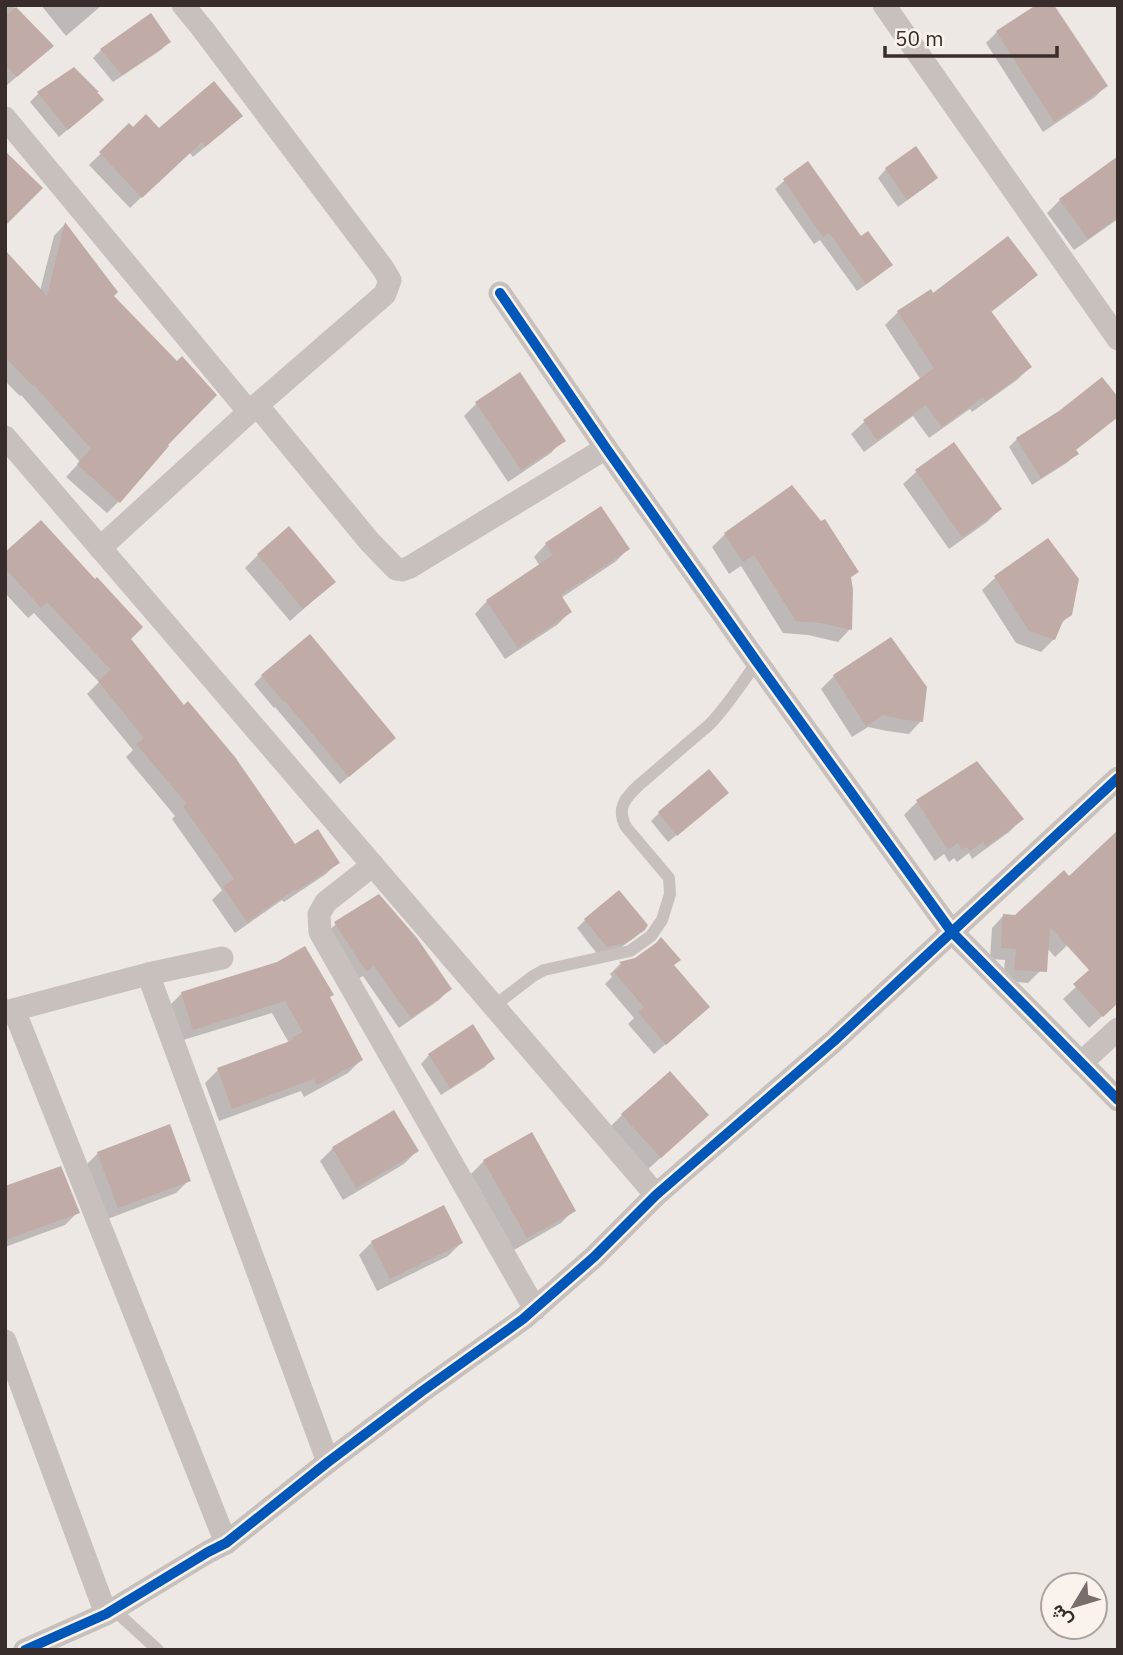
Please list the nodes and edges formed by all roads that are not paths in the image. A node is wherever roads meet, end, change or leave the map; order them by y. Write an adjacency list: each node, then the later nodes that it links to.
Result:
1 (183, 5): 6 (street)
2 (884, 5): 5 (street)
3 (5, 118): 6 (street)
4 (500, 293): 8 (street)
5 (1118, 339)
6 (253, 408): 8 (street); 9 (street)
7 (5, 437): 9 (street)
8 (606, 448): 10 (street)
9 (100, 548): 12 (street)
10 (757, 662): 13 (street); 16 (lane)
11 (1118, 778): 13 (street)
12 (373, 865): 16 (street); 22 (street)
13 (951, 931): 19 (street); 21 (street)
14 (222, 958): 15 (street)
15 (148, 974): 17 (street); 24 (street)
16 (494, 1006): 21 (street)
17 (9, 1011): 25 (street)
18 (1118, 1028): 19 (street)
19 (1082, 1063): 20 (street)
20 (1118, 1100)
21 (656, 1195): 22 (street)
22 (535, 1309): 24 (street)
23 (5, 1341): 26 (street)
24 (328, 1462): 25 (street)
25 (226, 1544): 26 (street)
26 (110, 1611): 27 (street); 28 (lane)
27 (25, 1650)
28 (158, 1650)

